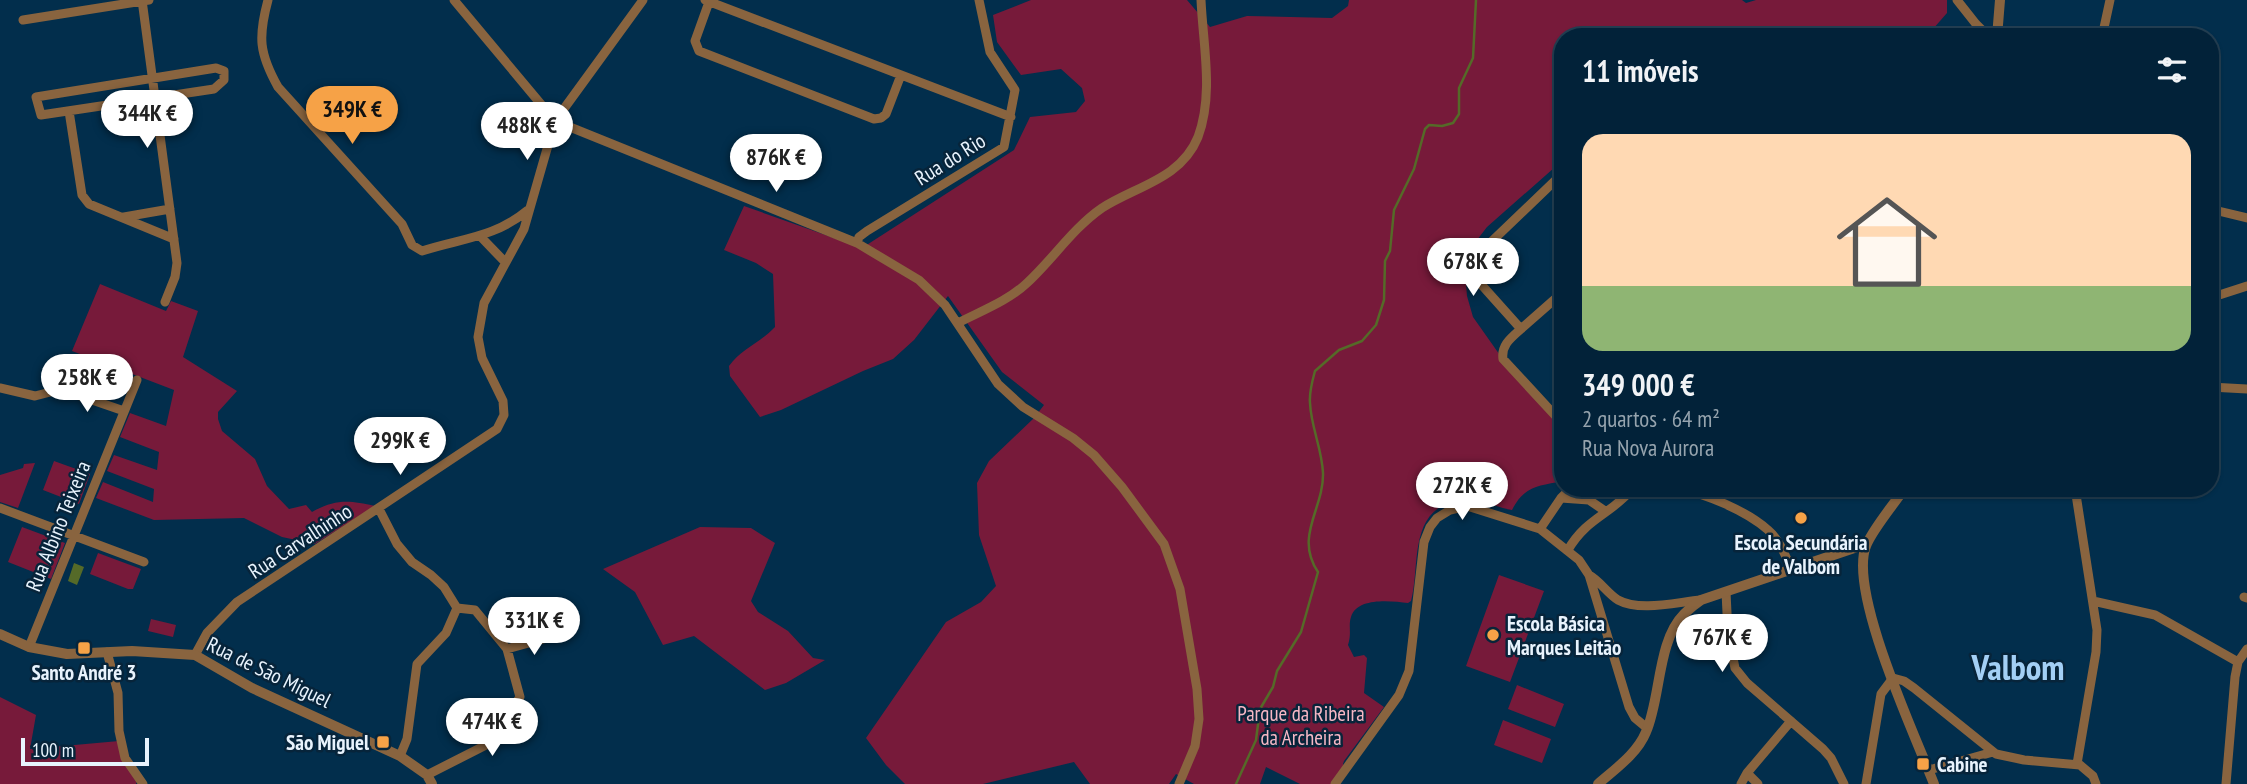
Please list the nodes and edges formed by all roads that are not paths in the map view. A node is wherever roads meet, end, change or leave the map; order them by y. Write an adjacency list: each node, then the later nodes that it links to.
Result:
1 (144, 0): 11 (street); 16 (street)
2 (268, 0): 27 (street)
3 (454, 0): 20 (street)
4 (643, 0): 20 (street, Rua Carvalhinho)
5 (979, 0): 19 (street, Rua do Rio)
6 (1201, 0): 35 (street)
7 (1957, 0): 12 (street)
8 (2000, 0): 13 (street)
9 (2110, 0): 14 (street)
10 (707, 1): 15 (street); 15 (street)
11 (23, 19)
12 (1980, 28)
13 (1998, 28)
14 (2104, 28)
15 (901, 75): 19 (street)
16 (152, 78): 17 (street); 17 (street); 18 (street)
17 (155, 96): 18 (street); 22 (street)
18 (69, 111): 25 (street)
19 (1011, 117): 29 (street, Rua do Rio)
20 (555, 121): 23 (street, Rua Carvalhinho); 29 (street)
21 (1554, 182): 36 (street)
22 (170, 209): 25 (street); 28 (street)
23 (528, 210): 27 (street); 30 (street, Rua Carvalhinho)
24 (2219, 211): 26 (street)
25 (121, 218): 28 (street)
26 (2247, 218)
27 (480, 236): 30 (street)
28 (174, 239): 34 (street)
29 (857, 243): 35 (street)
30 (505, 262): 49 (street, Rua Carvalhinho)
31 (2247, 286): 32 (street)
32 (2219, 295)
33 (1554, 300): 36 (street)
34 (165, 302)
35 (958, 323): 81 (street)
36 (1521, 329): 42 (street)
37 (136, 380): 41 (street, Rua Albino Teixeira)
38 (2219, 387): 40 (street)
39 (0, 388): 41 (street)
40 (2247, 389)
41 (124, 411): 52 (street, Rua Albino Teixeira)
42 (1554, 414)
43 (1624, 497): 50 (street)
44 (1708, 497): 56 (street)
45 (1899, 497): 53 (street)
46 (2077, 497): 60 (street)
47 (1561, 498): 50 (street); 51 (street)
48 (0, 508): 52 (street)
49 (379, 509): 61 (street); 68 (street, Rua Carvalhinho)
50 (1605, 511): 54 (street)
51 (1540, 528): 54 (street); 79 (street)
52 (73, 536): 55 (street); 64 (street, Rua Albino Teixeira)
53 (1866, 544): 56 (street); 70 (street)
54 (1568, 550): 57 (street)
55 (144, 562)
56 (1791, 568): 58 (street)
57 (1589, 575): 59 (street); 72 (street)
58 (1726, 592): 59 (street); 71 (street)
59 (1701, 600): 72 (street)
60 (2093, 601): 69 (street); 75 (street)
61 (457, 608): 65 (street); 74 (street)
62 (0, 634): 64 (street, Rua de São Miguel)
63 (554, 636): 65 (street)
64 (29, 647): 67 (street, Rua de São Miguel)
65 (506, 649): 78 (street)
66 (2247, 649): 69 (street)
67 (107, 652): 68 (street, Rua de São Miguel); 80 (street)
68 (195, 655): 74 (street, Rua de São Miguel)
69 (2238, 662): 89 (street)
70 (1893, 678): 73 (street); 76 (street); 86 (street)
71 (1791, 721): 77 (street); 85 (street)
72 (1647, 728): 82 (street)
73 (1993, 752): 75 (street); 76 (street)
74 (400, 755): 78 (street, Rua de São Miguel)
75 (2077, 764): 88 (street)
76 (1929, 770): 87 (street)
77 (1747, 774): 83 (street); 84 (street)
78 (430, 780)
79 (1340, 782)
80 (143, 784)
81 (1179, 784)
82 (1598, 784)
83 (1741, 784)
84 (1758, 784)
85 (1844, 784)
86 (1866, 784)
87 (1934, 784)
88 (2096, 784)
89 (2226, 784)

